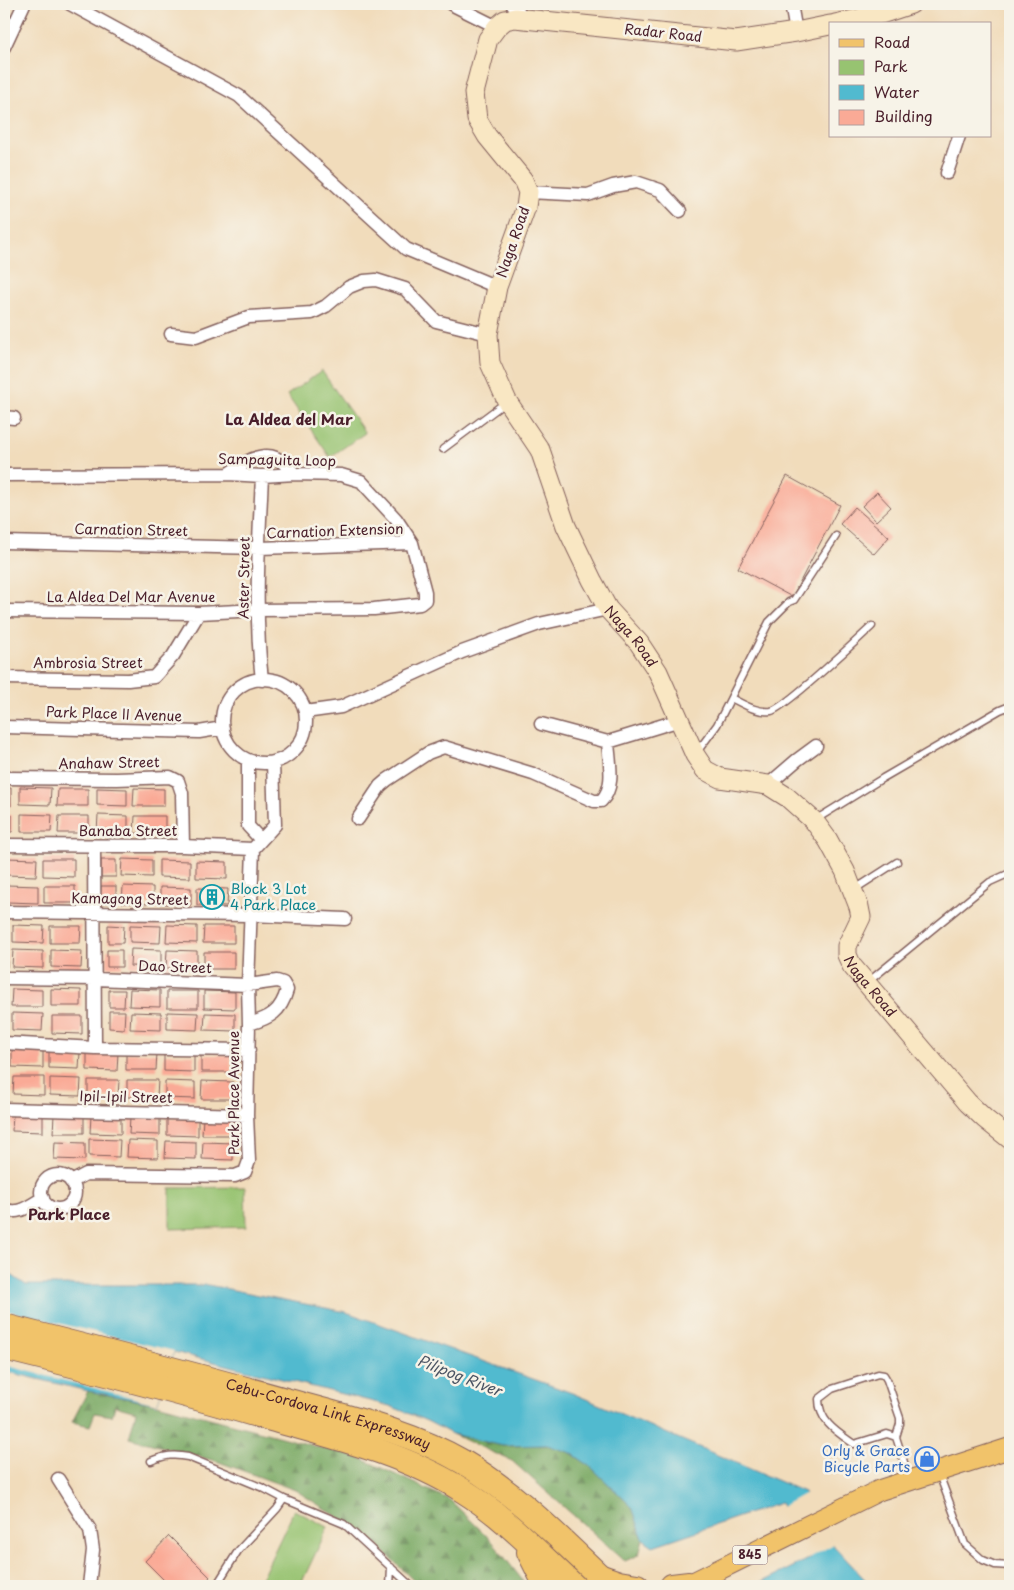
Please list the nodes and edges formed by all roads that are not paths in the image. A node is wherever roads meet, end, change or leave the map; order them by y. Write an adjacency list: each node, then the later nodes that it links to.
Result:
1 (24, 4): 13 (street)
2 (70, 4): 18 (street)
3 (451, 4): 11 (street)
4 (512, 4): 7 (street)
5 (791, 4): 12 (street)
6 (911, 4): 8 (street)
7 (524, 19): 11 (street, Radar Road); 12 (street, Radar Road)
8 (886, 19): 9 (street)
9 (855, 22)
10 (829, 25): 12 (street, Radar Road)
11 (497, 27): 16 (street, Naga Road)
12 (796, 32)
13 (4, 47)
14 (958, 138): 15 (street)
15 (947, 172)
16 (528, 192): 17 (street); 18 (street, Naga Road)
17 (680, 211)
18 (498, 286): 20 (street, Naga Road)
19 (172, 334): 20 (street)
20 (488, 334): 21 (street, Naga Road)
21 (507, 401): 22 (lane); 31 (street, Naga Road)
22 (443, 449)
23 (228, 474): 24 (street); 25 (street, Sampaguita Loop); 26 (street, Sampaguita Loop)
24 (295, 474): 26 (street, Sampaguita Loop); 29 (street, Sampaguita Loop)
25 (4, 476)
26 (262, 476): 30 (street, Aster Street)
27 (836, 536): 38 (lane)
28 (4, 542): 30 (street, Carnation Street)
29 (412, 544): 30 (street, Carnation Extension); 32 (street, Sampaguita Loop)
30 (259, 548): 32 (street, Aster Street)
31 (608, 608): 40 (street); 41 (street, Naga Road)
32 (258, 610): 34 (street, La Aldea Del Mar Avenue); 37 (street, Aster Street)
33 (4, 611): 34 (street, La Aldea Del Mar Avenue)
34 (199, 613): 36 (street, Ambrosia Street)
35 (872, 626): 38 (lane)
36 (4, 678)
37 (262, 680): 40 (street); 44 (street)
38 (731, 698): 47 (lane)
39 (1010, 706): 53 (lane)
40 (305, 712): 49 (street)
41 (680, 720): 45 (street); 47 (street, Naga Road)
42 (542, 724): 45 (street)
43 (4, 726): 44 (street, Park Place II Avenue)
44 (223, 728): 48 (street)
45 (608, 742): 52 (street)
46 (816, 746): 51 (street)
47 (695, 755): 51 (street, Naga Road)
48 (248, 760): 49 (street); 54 (street)
49 (273, 762): 54 (street)
50 (4, 778): 57 (street, Anahaw Street)
51 (768, 785): 53 (street, Naga Road)
52 (358, 819)
53 (814, 821): 60 (street, Naga Road)
54 (257, 844): 57 (street, Banaba Street); 63 (street, Park Place Avenue)
55 (4, 845): 56 (street, Banaba Street)
56 (94, 846): 57 (street, Banaba Street); 62 (street)
57 (183, 846)
58 (897, 862): 60 (lane)
59 (1010, 873): 67 (lane)
60 (854, 890): 67 (street, Naga Road)
61 (4, 912): 62 (street, Kamagong Street)
62 (94, 914): 63 (street, Kamagong Street); 66 (street)
63 (250, 915): 64 (street, Kamagong Street); 68 (street, Park Place Avenue)
64 (345, 919)
65 (4, 978): 66 (street, Dao Street)
66 (95, 979): 68 (street, Dao Street); 71 (street)
67 (867, 983): 75 (street, Naga Road)
68 (248, 985): 69 (street, Park Place Avenue); 69 (street, Dao Street)
69 (250, 1024): 72 (street, Park Place Avenue)
70 (4, 1043): 71 (street)
71 (95, 1048): 72 (street)
72 (249, 1050): 74 (street, Park Place Avenue)
73 (4, 1109): 74 (street, Ipil-Ipil Street)
74 (247, 1115): 76 (street, Park Place Avenue)
75 (1010, 1139)
76 (71, 1182): 77 (street); 77 (street)
77 (43, 1198): 78 (street)
78 (4, 1209)
79 (4, 1326): 81 (highway, Cebu-Cordova Link Expressway)
80 (4, 1348): 81 (highway, Cebu-Cordova Link Expressway)
81 (165, 1377): 89 (highway, Cebu-Cordova Link Expressway); 92 (highway, Cebu-Cordova Link Expressway)
82 (896, 1437): 82 (lane); 87 (lane)
83 (1010, 1448): 85 (main road, 845)
84 (151, 1461): 88 (lane)
85 (938, 1470): 87 (main road, 845); 91 (lane)
86 (58, 1479): 93 (street)
87 (910, 1480): 100 (main road, 845)
88 (284, 1499): 90 (lane); 94 (lane)
89 (522, 1538): 97 (highway); 98 (highway, Cebu-Cordova Link Expressway)
90 (391, 1566): 95 (lane); 96 (lane)
91 (1010, 1566)
92 (605, 1581): 99 (highway)
93 (89, 1586)
94 (216, 1586)
95 (390, 1586)
96 (411, 1586)
97 (546, 1586)
98 (574, 1586)
99 (637, 1586)
100 (682, 1586)

